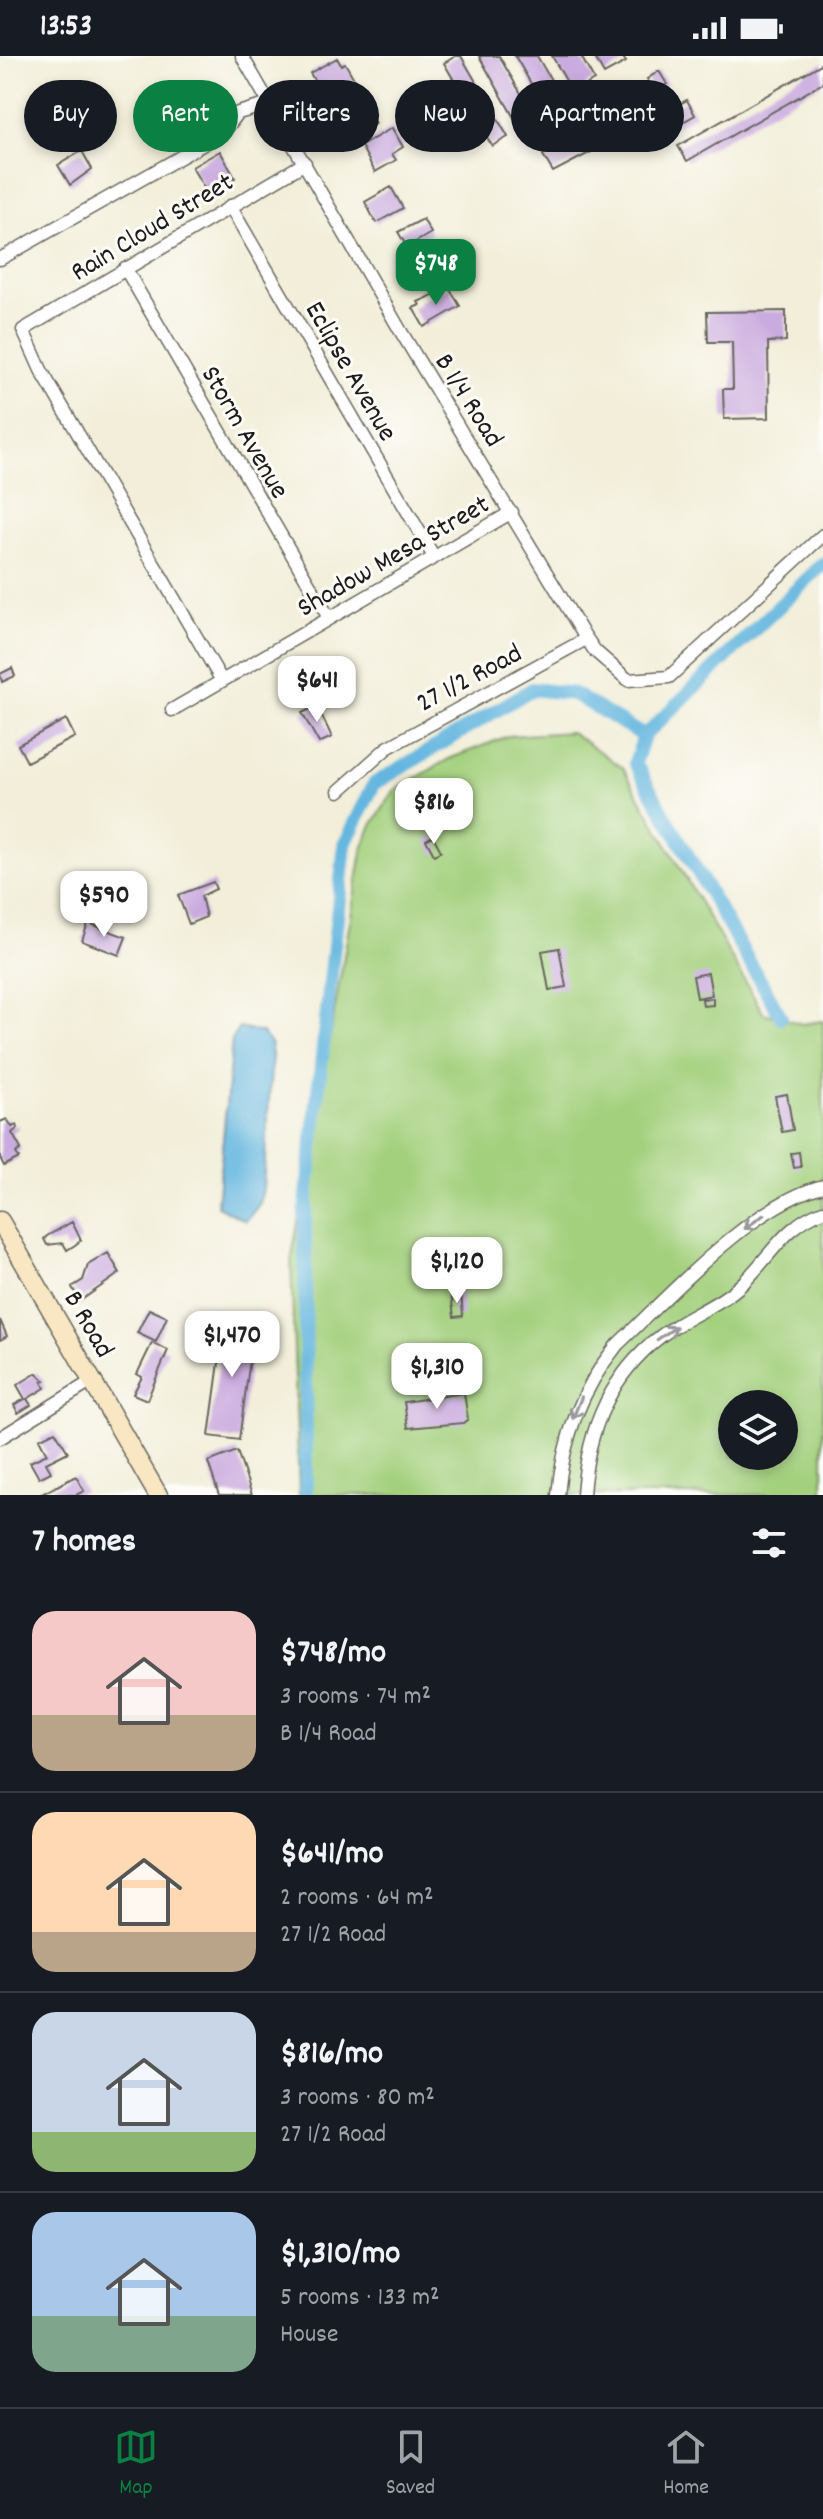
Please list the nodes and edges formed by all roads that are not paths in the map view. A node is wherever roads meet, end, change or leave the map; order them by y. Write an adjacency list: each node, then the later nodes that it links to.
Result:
1 (242, 56): 2 (street, B 1/4 Road)
2 (256, 80)
3 (254, 108): 7 (street)
4 (298, 152): 5 (street, B 1/4 Road)
5 (305, 163): 6 (street, Rain Cloud Street); 9 (street, B 1/4 Road)
6 (230, 206): 8 (street, Rain Cloud Street); 11 (street, Eclipse Avenue)
7 (0, 259)
8 (125, 268): 12 (street, Storm Avenue); 14 (street, Rain Cloud Street)
9 (512, 512): 11 (street, Shadow Mesa Street); 13 (street, B 1/4 Road)
10 (823, 535): 13 (street, B 1/4 Road)
11 (434, 557): 12 (street, Shadow Mesa Street)
12 (329, 618): 14 (street, Shadow Mesa Street)
13 (586, 639): 16 (street, 27 1/2 Road)
14 (222, 681): 15 (street, Shadow Mesa Street)
15 (172, 710)
16 (339, 791)
17 (823, 1186): 23 (street, one-way to 23)
18 (823, 1211): 24 (street, one-way to 18)
19 (0, 1221): 20 (street, B Road)
20 (92, 1381): 21 (street); 22 (street, B Road)
21 (0, 1438)
22 (158, 1495)
23 (558, 1495)
24 (583, 1495)

